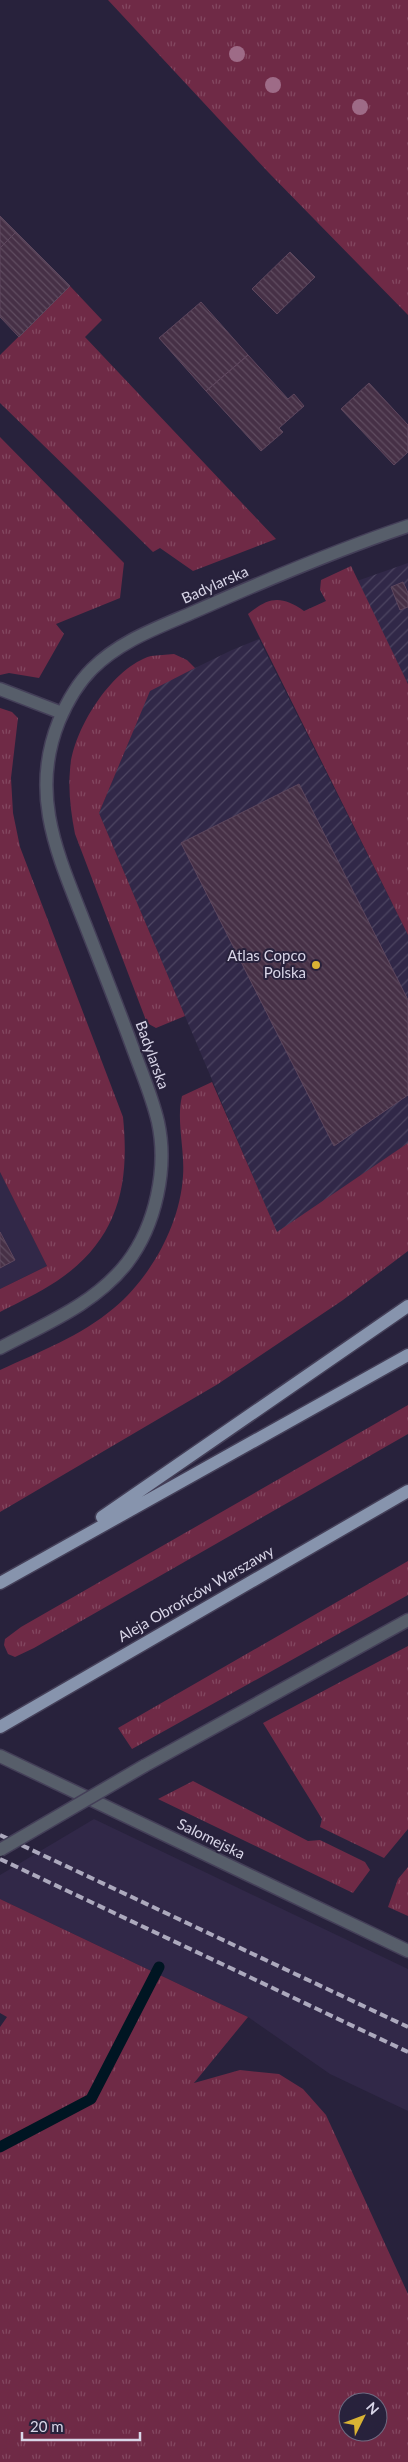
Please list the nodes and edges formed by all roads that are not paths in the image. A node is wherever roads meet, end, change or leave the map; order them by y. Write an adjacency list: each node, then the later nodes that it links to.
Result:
1 (408, 526): 3 (street, Badylarska)
2 (0, 689): 3 (street)
3 (62, 713): 5 (street, Badylarska)
4 (408, 1306): 8 (main road)
5 (0, 1348)
6 (408, 1355): 8 (main road)
7 (408, 1491): 11 (main road, Aleja Obrońców Warszawy)
8 (38, 1561): 9 (main road)
9 (0, 1583)
10 (408, 1620): 13 (street, bridge)
11 (0, 1726)
12 (0, 1756): 14 (street, Salomejska)
13 (0, 1850)
14 (408, 1951)

